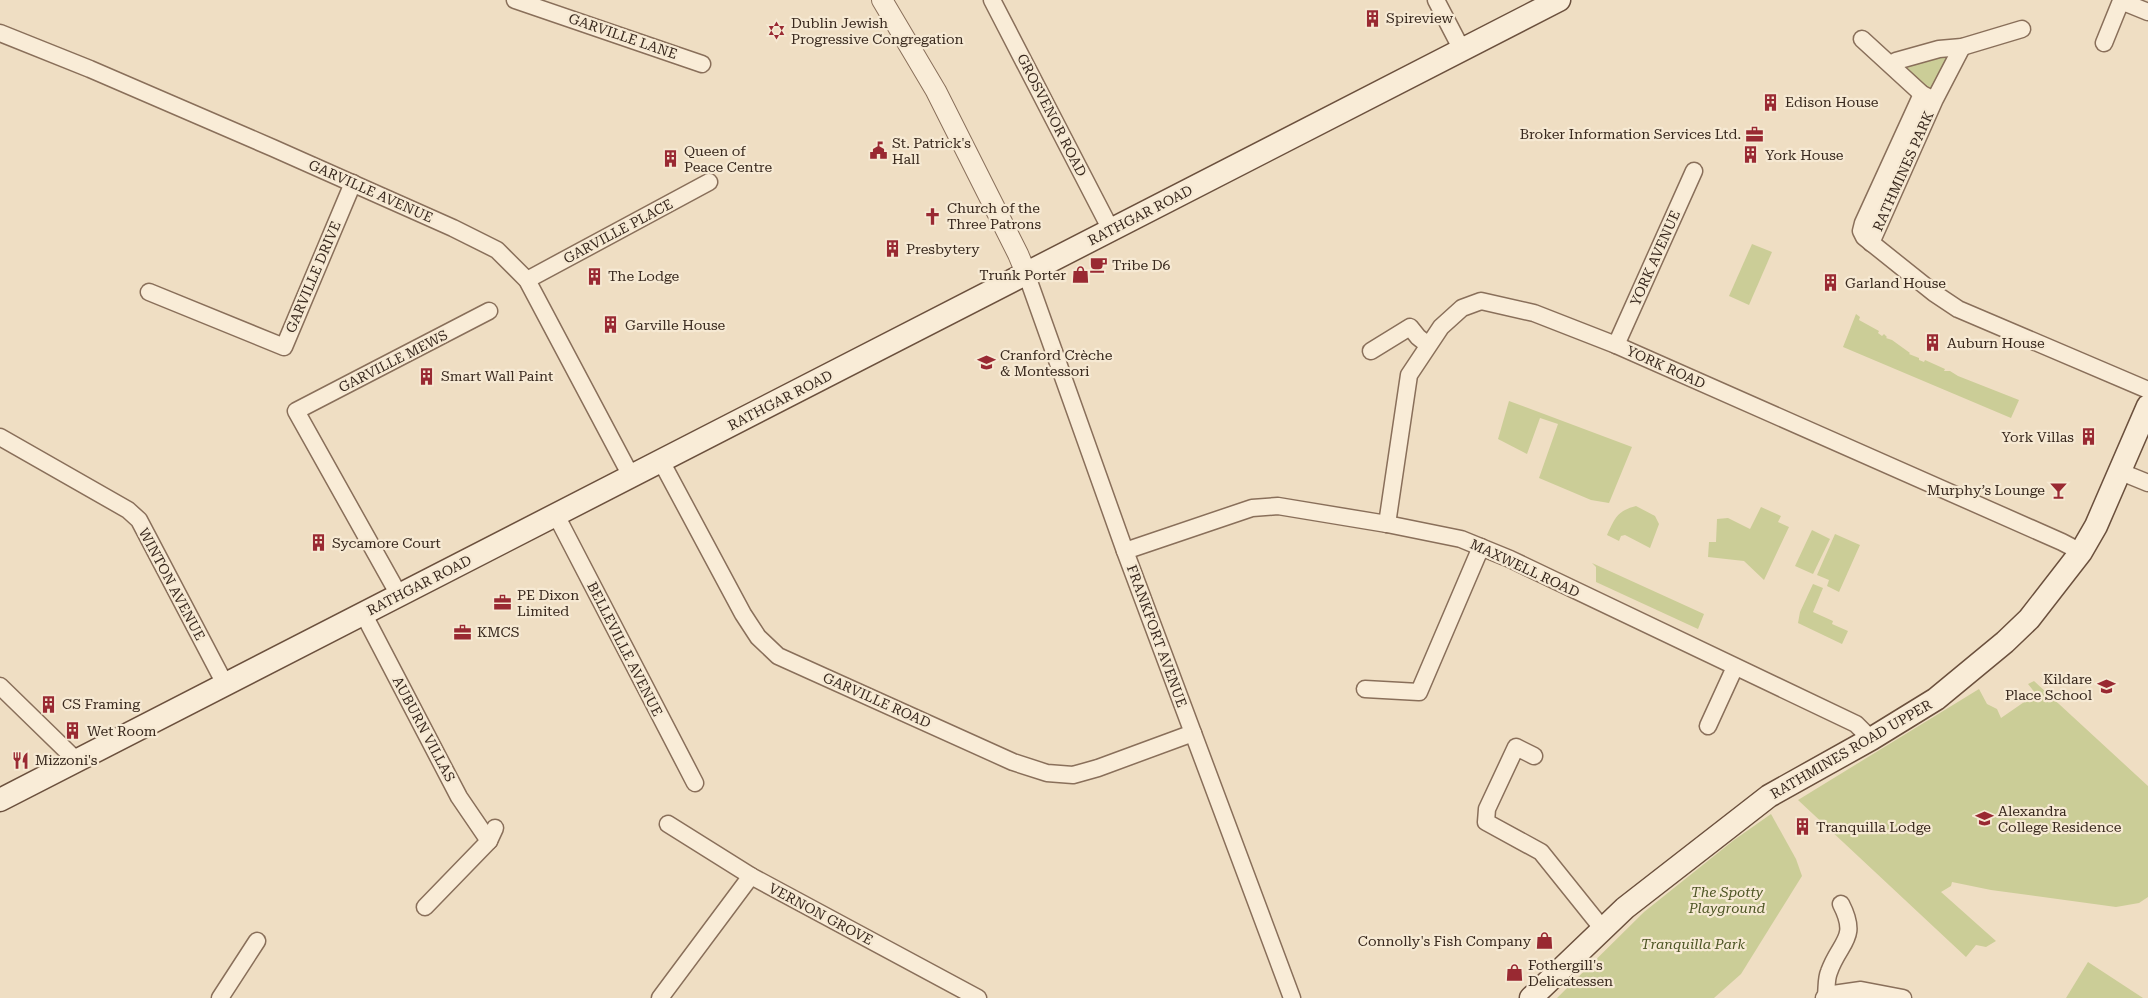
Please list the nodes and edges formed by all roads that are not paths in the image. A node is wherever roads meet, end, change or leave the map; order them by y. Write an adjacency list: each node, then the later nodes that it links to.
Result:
1 (515, 0): 14 (street, GARVILLE LANE)
2 (882, 0): 21 (street)
3 (992, 0): 20 (street, GROSVENOR ROAD)
4 (1436, 0): 13 (street)
5 (1559, 0): 13 (main road, RATHGAR ROAD)
6 (2120, 0): 7 (street); 11 (street)
7 (2148, 12)
8 (2022, 29): 12 (street)
9 (0, 32): 19 (street, GARVILLE AVENUE)
10 (1862, 39): 15 (street, RATHMINES PARK)
11 (2104, 43)
12 (1962, 47): 15 (street); 16 (street, RATHMINES PARK)
13 (1462, 50): 20 (main road, RATHGAR ROAD)
14 (702, 64)
15 (1892, 66): 16 (street, RATHMINES PARK)
16 (1928, 97): 28 (street, RATHMINES PARK)
17 (1694, 170): 26 (street, YORK AVENUE)
18 (709, 182): 22 (street, GARVILLE PLACE)
19 (353, 183): 22 (street, GARVILLE AVENUE); 23 (street, GARVILLE DRIVE)
20 (1111, 230): 21 (main road, RATHGAR ROAD)
21 (1026, 273): 31 (main road, RATHGAR ROAD); 38 (street, FRANKFORT AVENUE)
22 (526, 280): 33 (street, GARVILLE AVENUE)
23 (149, 292)
24 (490, 310): 40 (street, GARVILLE MEWS)
25 (1428, 345): 26 (street, YORK ROAD); 27 (street); 36 (street, YORK ROAD)
26 (1616, 345): 39 (street, YORK ROAD)
27 (1372, 351)
28 (2148, 390)
29 (2148, 406): 32 (main road, RATHMINES ROAD UPPER)
30 (0, 437): 43 (street, WINTON AVENUE)
31 (661, 461): 33 (main road, RATHGAR ROAD); 47 (street, GARVILLE ROAD)
32 (2121, 472): 34 (street); 39 (main road, RATHMINES ROAD UPPER)
33 (631, 476): 35 (main road, RATHGAR ROAD)
34 (2148, 483)
35 (556, 515): 40 (main road, RATHGAR ROAD); 51 (street, BELLEVILLE AVENUE)
36 (1387, 524): 37 (street, MAXWELL ROAD); 38 (street, MAXWELL ROAD)
37 (1481, 547): 42 (street, MAXWELL ROAD); 45 (street)
38 (1126, 551): 47 (street, FRANKFORT AVENUE)
39 (2081, 552): 48 (main road, RATHMINES ROAD UPPER)
40 (399, 595): 41 (main road, RATHGAR ROAD)
41 (363, 613): 43 (main road, RATHGAR ROAD); 56 (street, AUBURN VILLAS)
42 (1735, 667): 46 (street); 48 (street, MAXWELL ROAD)
43 (225, 684): 50 (main road, RATHGAR ROAD)
44 (0, 686): 50 (street)
45 (1365, 690)
46 (1708, 726)
47 (1193, 733): 64 (street, FRANKFORT AVENUE)
48 (1871, 739): 57 (main road, RATHMINES ROAD UPPER)
49 (1534, 756): 57 (street)
50 (77, 761): 52 (main road, RATHGAR ROAD)
51 (695, 783)
52 (0, 800)
53 (668, 824): 54 (street, VERNON GROVE)
54 (751, 876): 59 (street, VERNON GROVE); 62 (street)
55 (1841, 904): 60 (street)
56 (425, 907)
57 (1602, 928): 65 (main road, RATHMINES ROAD UPPER)
58 (257, 941): 61 (street)
59 (956, 993): 63 (street, VERNON GROVE)
60 (1825, 996): 66 (street)
61 (220, 998)
62 (660, 998)
63 (978, 998)
64 (1292, 998)
65 (1531, 998)
66 (1903, 998)

